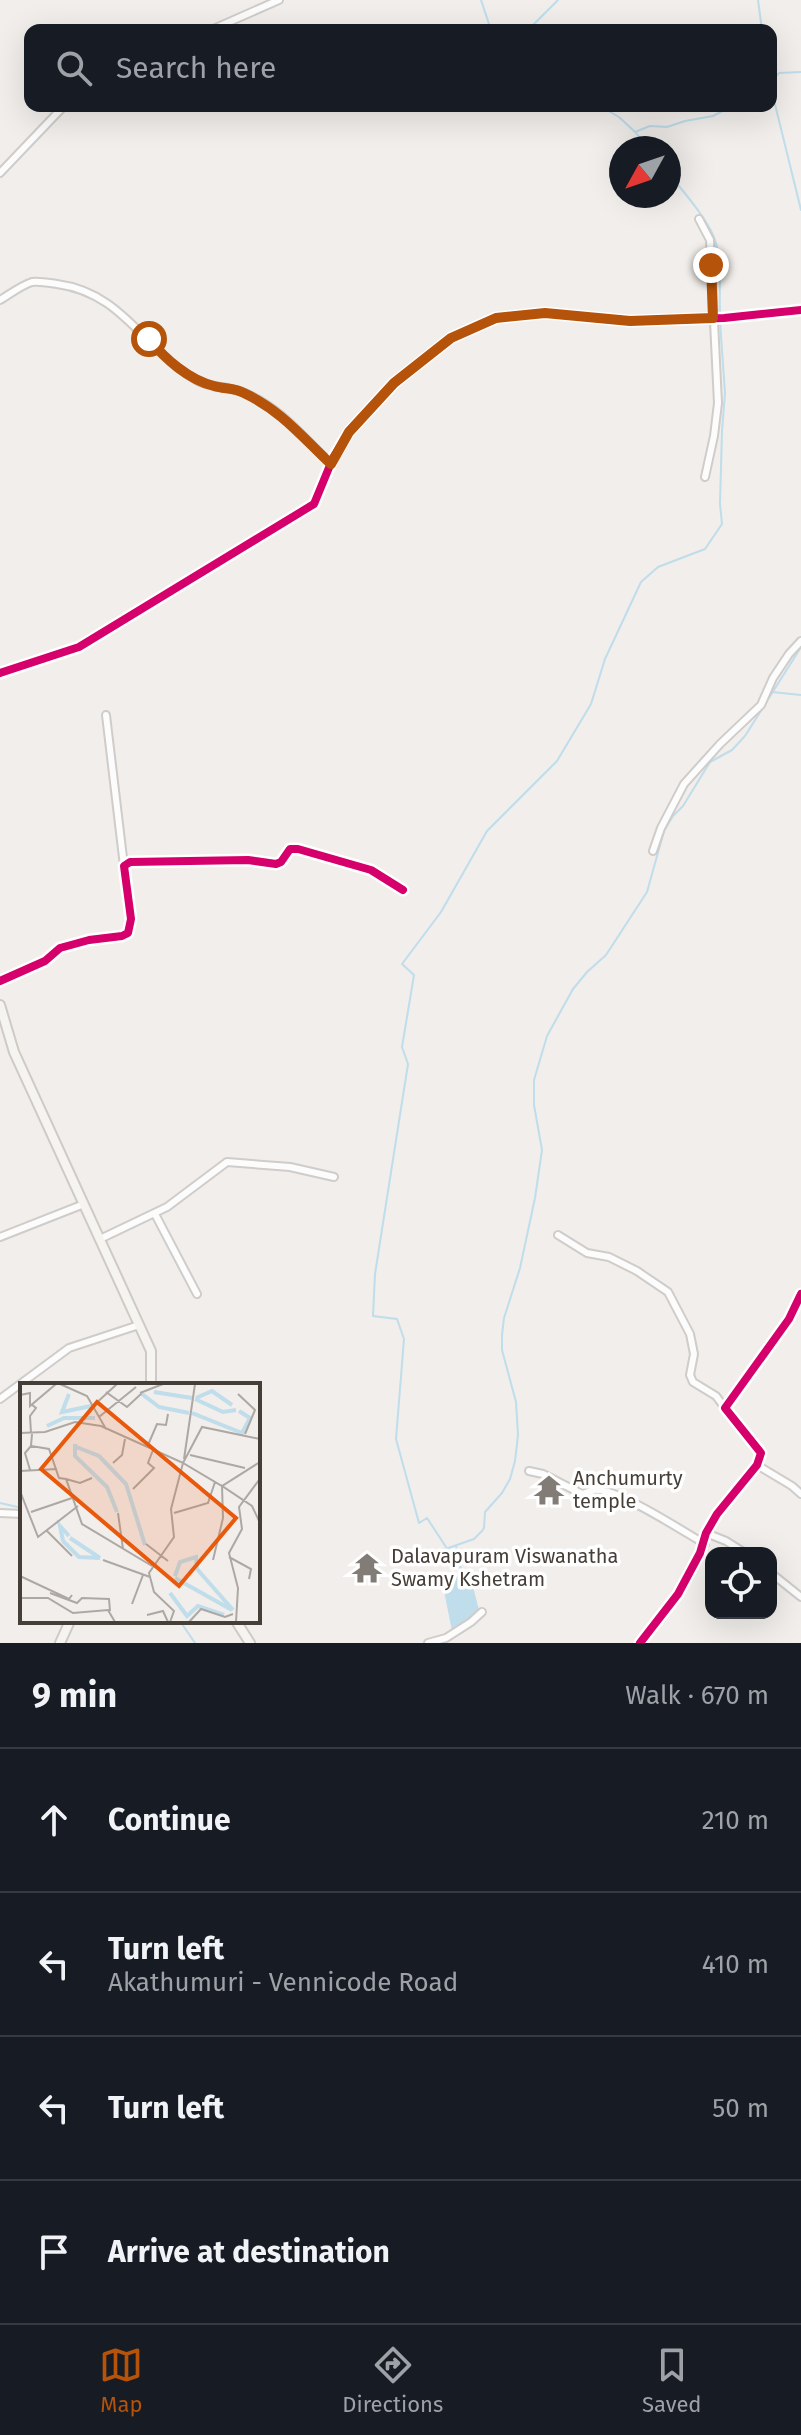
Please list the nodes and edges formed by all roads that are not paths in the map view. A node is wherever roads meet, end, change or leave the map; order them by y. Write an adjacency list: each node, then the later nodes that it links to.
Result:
1 (279, 0): 2 (street)
2 (225, 24)
3 (58, 112): 4 (street)
4 (0, 173)
5 (699, 219): 8 (street)
6 (0, 300): 9 (street)
7 (801, 310): 8 (street)
8 (713, 318): 9 (street); 10 (street)
9 (331, 464): 12 (street)
10 (705, 477)
11 (801, 641): 14 (street)
12 (0, 673)
13 (106, 715): 15 (street)
14 (653, 851)
15 (124, 866): 16 (street); 17 (street)
16 (403, 890)
17 (0, 981)
18 (0, 1005): 19 (street)
19 (10, 1038): 20 (street); 22 (street)
20 (0, 1042)
21 (334, 1177): 23 (street)
22 (84, 1204): 25 (street); 26 (street)
23 (155, 1214): 26 (street); 27 (street)
24 (558, 1235): 34 (street)
25 (0, 1237)
26 (100, 1239): 29 (street)
27 (197, 1294)
28 (801, 1294): 34 (street)
29 (139, 1325): 30 (street); 31 (street)
30 (24, 1383)
31 (151, 1383)
32 (20, 1386): 33 (street)
33 (0, 1399)
34 (725, 1408): 35 (street)
35 (757, 1465): 37 (street); 40 (street)
36 (529, 1471): 41 (street)
37 (801, 1494)
38 (0, 1513): 39 (street)
39 (20, 1514)
40 (706, 1533): 41 (street); 42 (street)
41 (705, 1544): 51 (street)
42 (736, 1547)
43 (777, 1578): 44 (street)
44 (801, 1597)
45 (482, 1612): 50 (street)
46 (69, 1623): 48 (street)
47 (237, 1623): 49 (street)
48 (60, 1643)
49 (250, 1643)
50 (428, 1643)
51 (640, 1643)

